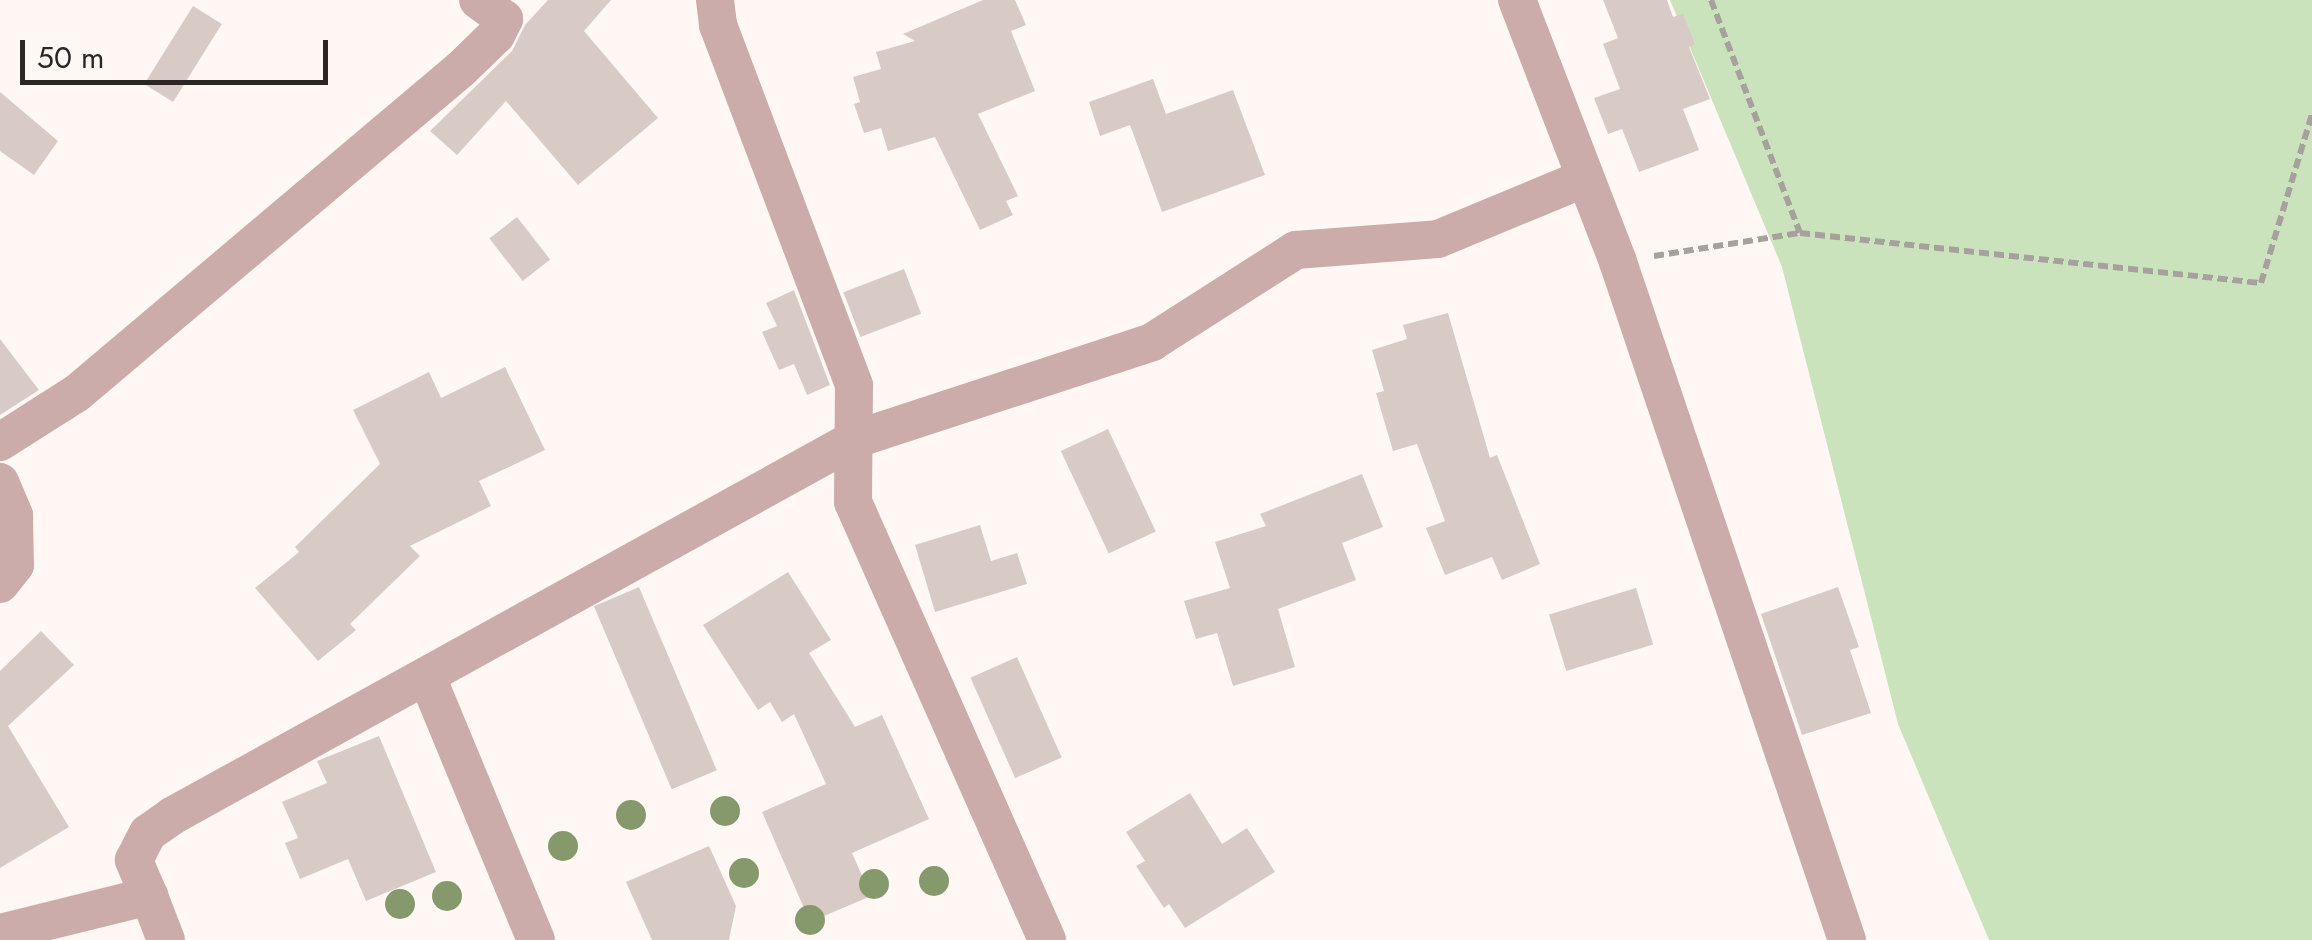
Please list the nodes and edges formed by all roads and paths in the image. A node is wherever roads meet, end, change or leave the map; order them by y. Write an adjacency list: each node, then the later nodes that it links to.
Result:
1 (716, 0): 9 (street)
2 (1518, 0): 6 (street)
3 (1711, 0): 7 (path)
4 (502, 6): 10 (street)
5 (2312, 114): 7 (path)
6 (1585, 178): 8 (street); 9 (street)
7 (1800, 233): 8 (path)
8 (1618, 262): 19 (street)
9 (852, 440): 13 (street); 18 (street)
10 (0, 442)
11 (0, 482): 12 (street)
12 (0, 584)
13 (427, 677): 14 (street); 17 (street)
14 (150, 896): 15 (street); 16 (street)
15 (0, 933)
16 (166, 940)
17 (536, 940)
18 (1047, 940)
19 (1847, 940)

